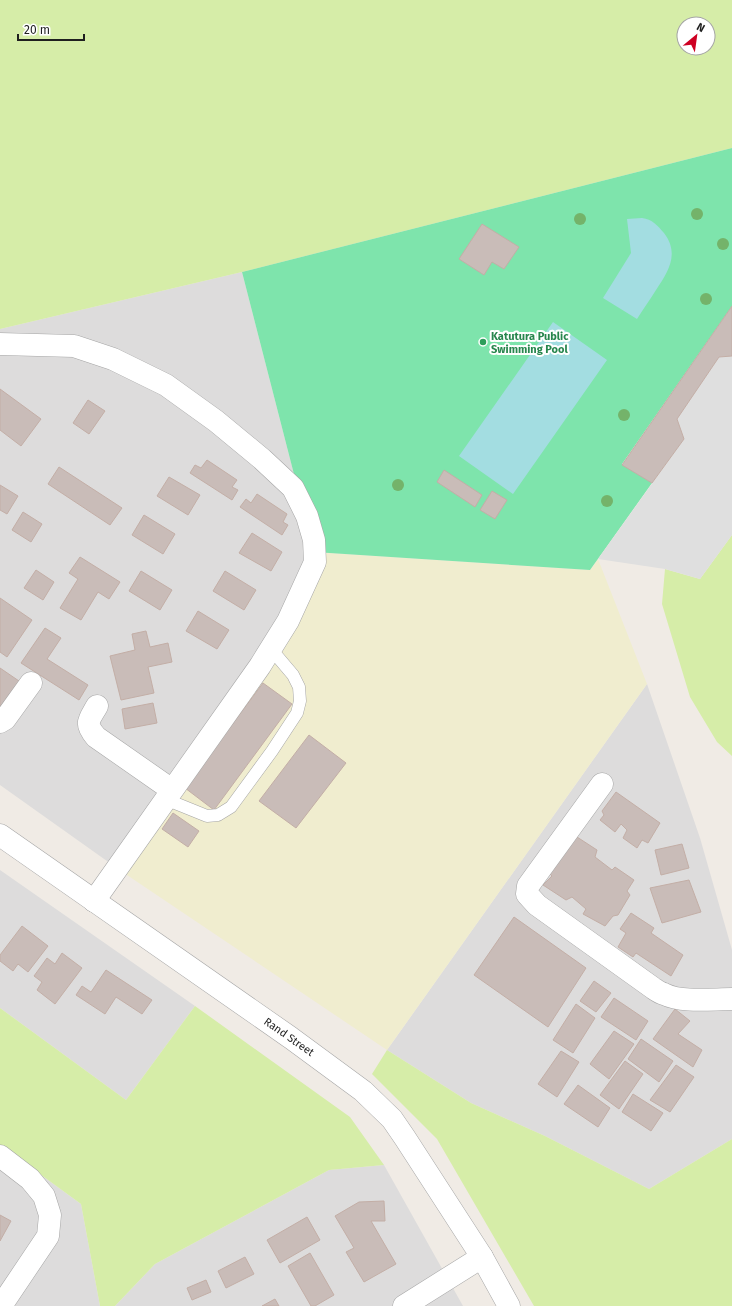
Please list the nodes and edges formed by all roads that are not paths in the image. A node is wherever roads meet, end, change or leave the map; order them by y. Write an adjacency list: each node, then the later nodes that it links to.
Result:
1 (0, 344): 2 (street)
2 (271, 649): 7 (street); 7 (lane)
3 (31, 683): 5 (street)
4 (96, 706): 7 (street)
5 (0, 722)
6 (602, 784): 10 (street)
7 (168, 795): 9 (street)
8 (0, 835): 9 (street, Rand Street)
9 (94, 901): 12 (street, Rand Street)
10 (732, 999)
11 (0, 1156): 13 (street)
12 (482, 1257): 14 (street); 15 (street, Rand Street)
13 (2, 1306)
14 (404, 1306)
15 (509, 1306)

